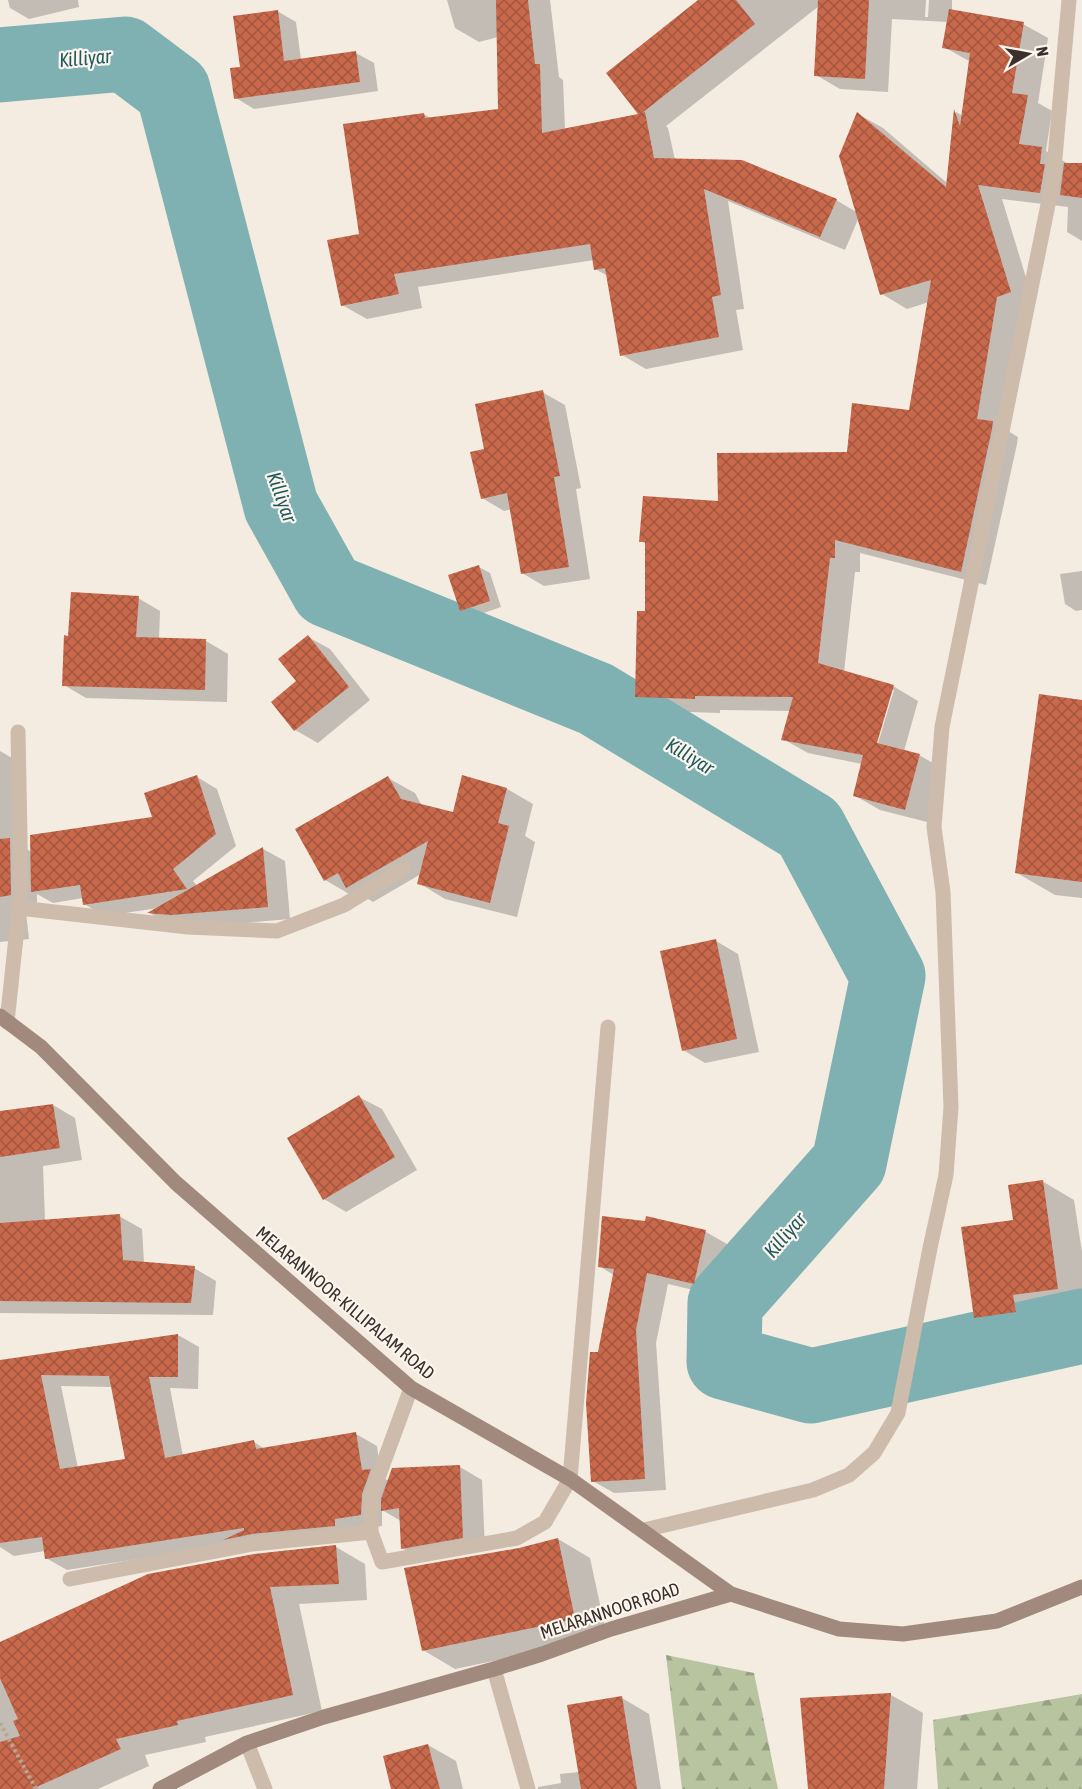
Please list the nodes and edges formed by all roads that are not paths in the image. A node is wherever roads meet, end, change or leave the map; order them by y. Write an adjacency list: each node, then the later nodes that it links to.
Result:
1 (1069, 0): 9 (street)
2 (18, 732): 4 (street)
3 (404, 868): 4 (street)
4 (19, 908): 5 (street)
5 (4, 1019): 7 (street, MELARANNOOR-KILLIPALAM ROAD)
6 (608, 1027): 8 (street)
7 (411, 1388): 8 (street, MELARANNOOR-KILLIPALAM ROAD); 10 (street)
8 (570, 1479): 9 (street, MELARANNOOR-KILLIPALAM ROAD); 10 (street)
9 (644, 1530): 13 (street, MELARANNOOR-KILLIPALAM ROAD)
10 (371, 1532): 11 (street)
11 (70, 1579)
12 (1082, 1587): 13 (street)
13 (731, 1594): 14 (street, MELARANNOOR ROAD)
14 (494, 1669): 15 (street, MELARANNOOR ROAD); 18 (street)
15 (247, 1743): 16 (street, MELARANNOOR ROAD); 17 (street)
16 (160, 1789)
17 (265, 1789)
18 (528, 1789)

